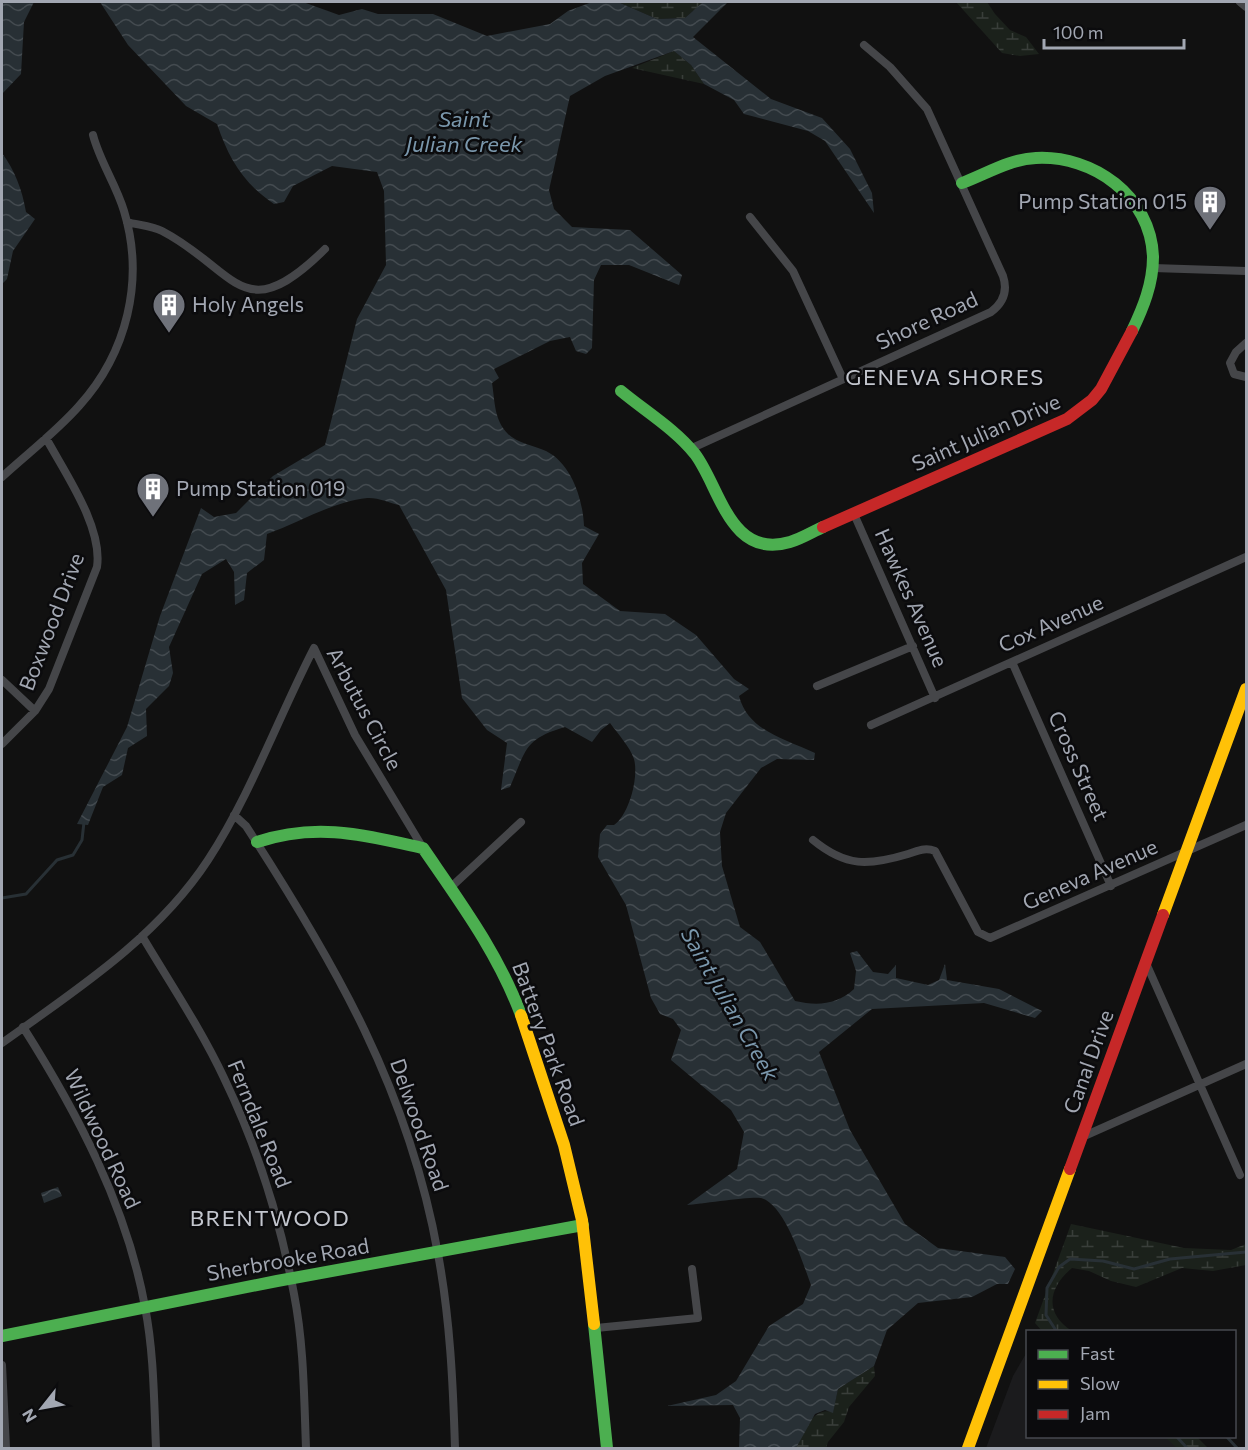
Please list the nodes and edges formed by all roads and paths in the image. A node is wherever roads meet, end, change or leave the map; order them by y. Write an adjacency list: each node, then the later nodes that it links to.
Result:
1 (1240, 2): 2 (street)
2 (1246, 7)
3 (864, 45): 5 (street, Shore Road)
4 (93, 135): 7 (street)
5 (962, 183): 9 (street, Saint Julian Drive); 13 (street, Shore Road)
6 (750, 217): 13 (street)
7 (127, 222): 8 (street); 15 (street)
8 (325, 249)
9 (1153, 268): 10 (street); 18 (street, Saint Julian Drive)
10 (1246, 271)
11 (1246, 343): 12 (street)
12 (1246, 377)
13 (843, 379): 16 (street, Shore Road)
14 (621, 391): 16 (street, Saint Julian Drive)
15 (46, 438): 17 (street); 26 (street, Boxwood Drive)
16 (690, 449): 18 (street, Saint Julian Drive)
17 (2, 477)
18 (854, 514): 20 (street, Hawkes Avenue)
19 (1246, 557): 21 (street, Cox Avenue)
20 (913, 646): 23 (street); 25 (street, Hawkes Avenue)
21 (1012, 662): 25 (street, Cox Avenue); 36 (street, Cross Street)
22 (2, 680): 26 (street)
23 (818, 686)
24 (1246, 689): 35 (street, Canal Drive)
25 (935, 698): 27 (street, Cox Avenue)
26 (35, 711): 28 (street, Boxwood Drive)
27 (871, 725)
28 (2, 744)
29 (234, 815): 33 (street); 34 (street, Arbutus Circle); 38 (street)
30 (521, 822): 37 (street)
31 (1246, 825): 35 (street, Geneva Avenue)
32 (813, 840): 36 (street, Geneva Avenue)
33 (257, 842): 34 (street); 47 (street, Delwood Road)
34 (423, 848): 37 (street, Battery Park Road)
35 (1187, 852): 36 (street, Geneva Avenue); 39 (street, Canal Drive)
36 (1111, 886)
37 (450, 888): 46 (street, Battery Park Road)
38 (142, 936): 40 (street); 49 (street, Ferndale Road)
39 (1146, 963): 43 (street); 44 (street, Canal Drive)
40 (23, 1027): 41 (street); 50 (street, Wildwood Road)
41 (2, 1043)
42 (1246, 1064): 43 (street)
43 (1200, 1084): 44 (street); 45 (street)
44 (1082, 1137): 59 (street, Canal Drive)
45 (1240, 1175)
46 (583, 1225): 47 (street, Sherbrooke Road); 51 (street, Battery Park Road)
47 (438, 1253): 49 (street, Sherbrooke Road); 57 (street, Delwood Road)
48 (692, 1269): 51 (street)
49 (291, 1278): 50 (street, Sherbrooke Road); 56 (street, Ferndale Road)
50 (145, 1307): 52 (street, Sherbrooke Road); 55 (street, Wildwood Road)
51 (596, 1329): 58 (street, Battery Park Road)
52 (2, 1336)
53 (2, 1365): 54 (street)
54 (6, 1449)
55 (156, 1449)
56 (306, 1449)
57 (455, 1449)
58 (607, 1449)
59 (968, 1449)

